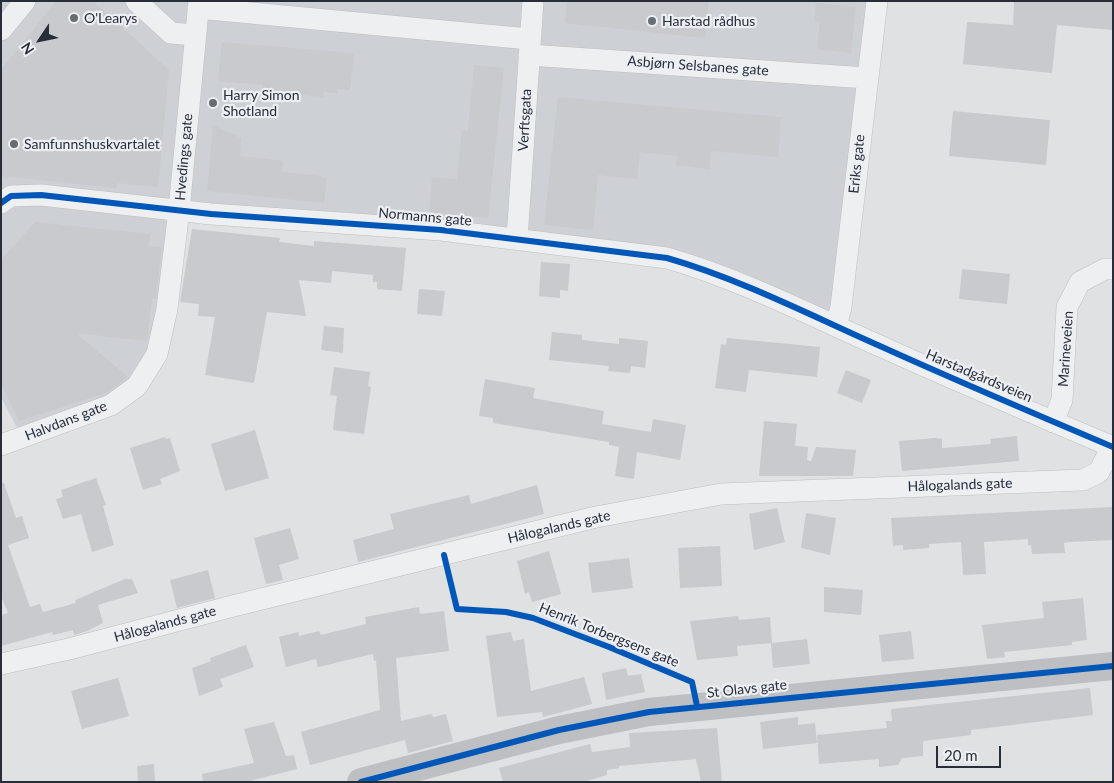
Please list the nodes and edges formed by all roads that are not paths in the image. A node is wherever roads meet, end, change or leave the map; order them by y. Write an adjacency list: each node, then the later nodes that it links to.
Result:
1 (25, 1): 6 (street)
2 (136, 1): 7 (street)
3 (534, 1): 8 (street, Verftsgata)
4 (877, 1): 9 (street, Eriks gate)
5 (198, 5): 7 (street, Hvedings gate); 8 (street, Asbjørn Selsbanes gate)
6 (1, 30)
7 (195, 35): 11 (street, Hvedings gate)
8 (529, 47): 9 (street, Asbjørn Selsbanes gate); 12 (street, Verftsgata)
9 (867, 78): 14 (street, Eriks gate)
10 (1, 203): 11 (street, Normanns gate)
11 (179, 210): 12 (street, Normanns gate); 15 (street, Hvedings gate)
12 (517, 239): 14 (street, Normanns gate)
13 (1113, 269): 16 (street, Marineveien)
14 (836, 326): 16 (street, Harstadgårdsveien)
15 (147, 369): 17 (street, Halvdans gate)
16 (1053, 422): 18 (street, Harstadgårdsveien)
17 (1, 445)
18 (1112, 446): 19 (street, Hålogalands gate)
19 (1, 664)
20 (1113, 666): 21 (street, St Olavs gate)
21 (361, 782)

